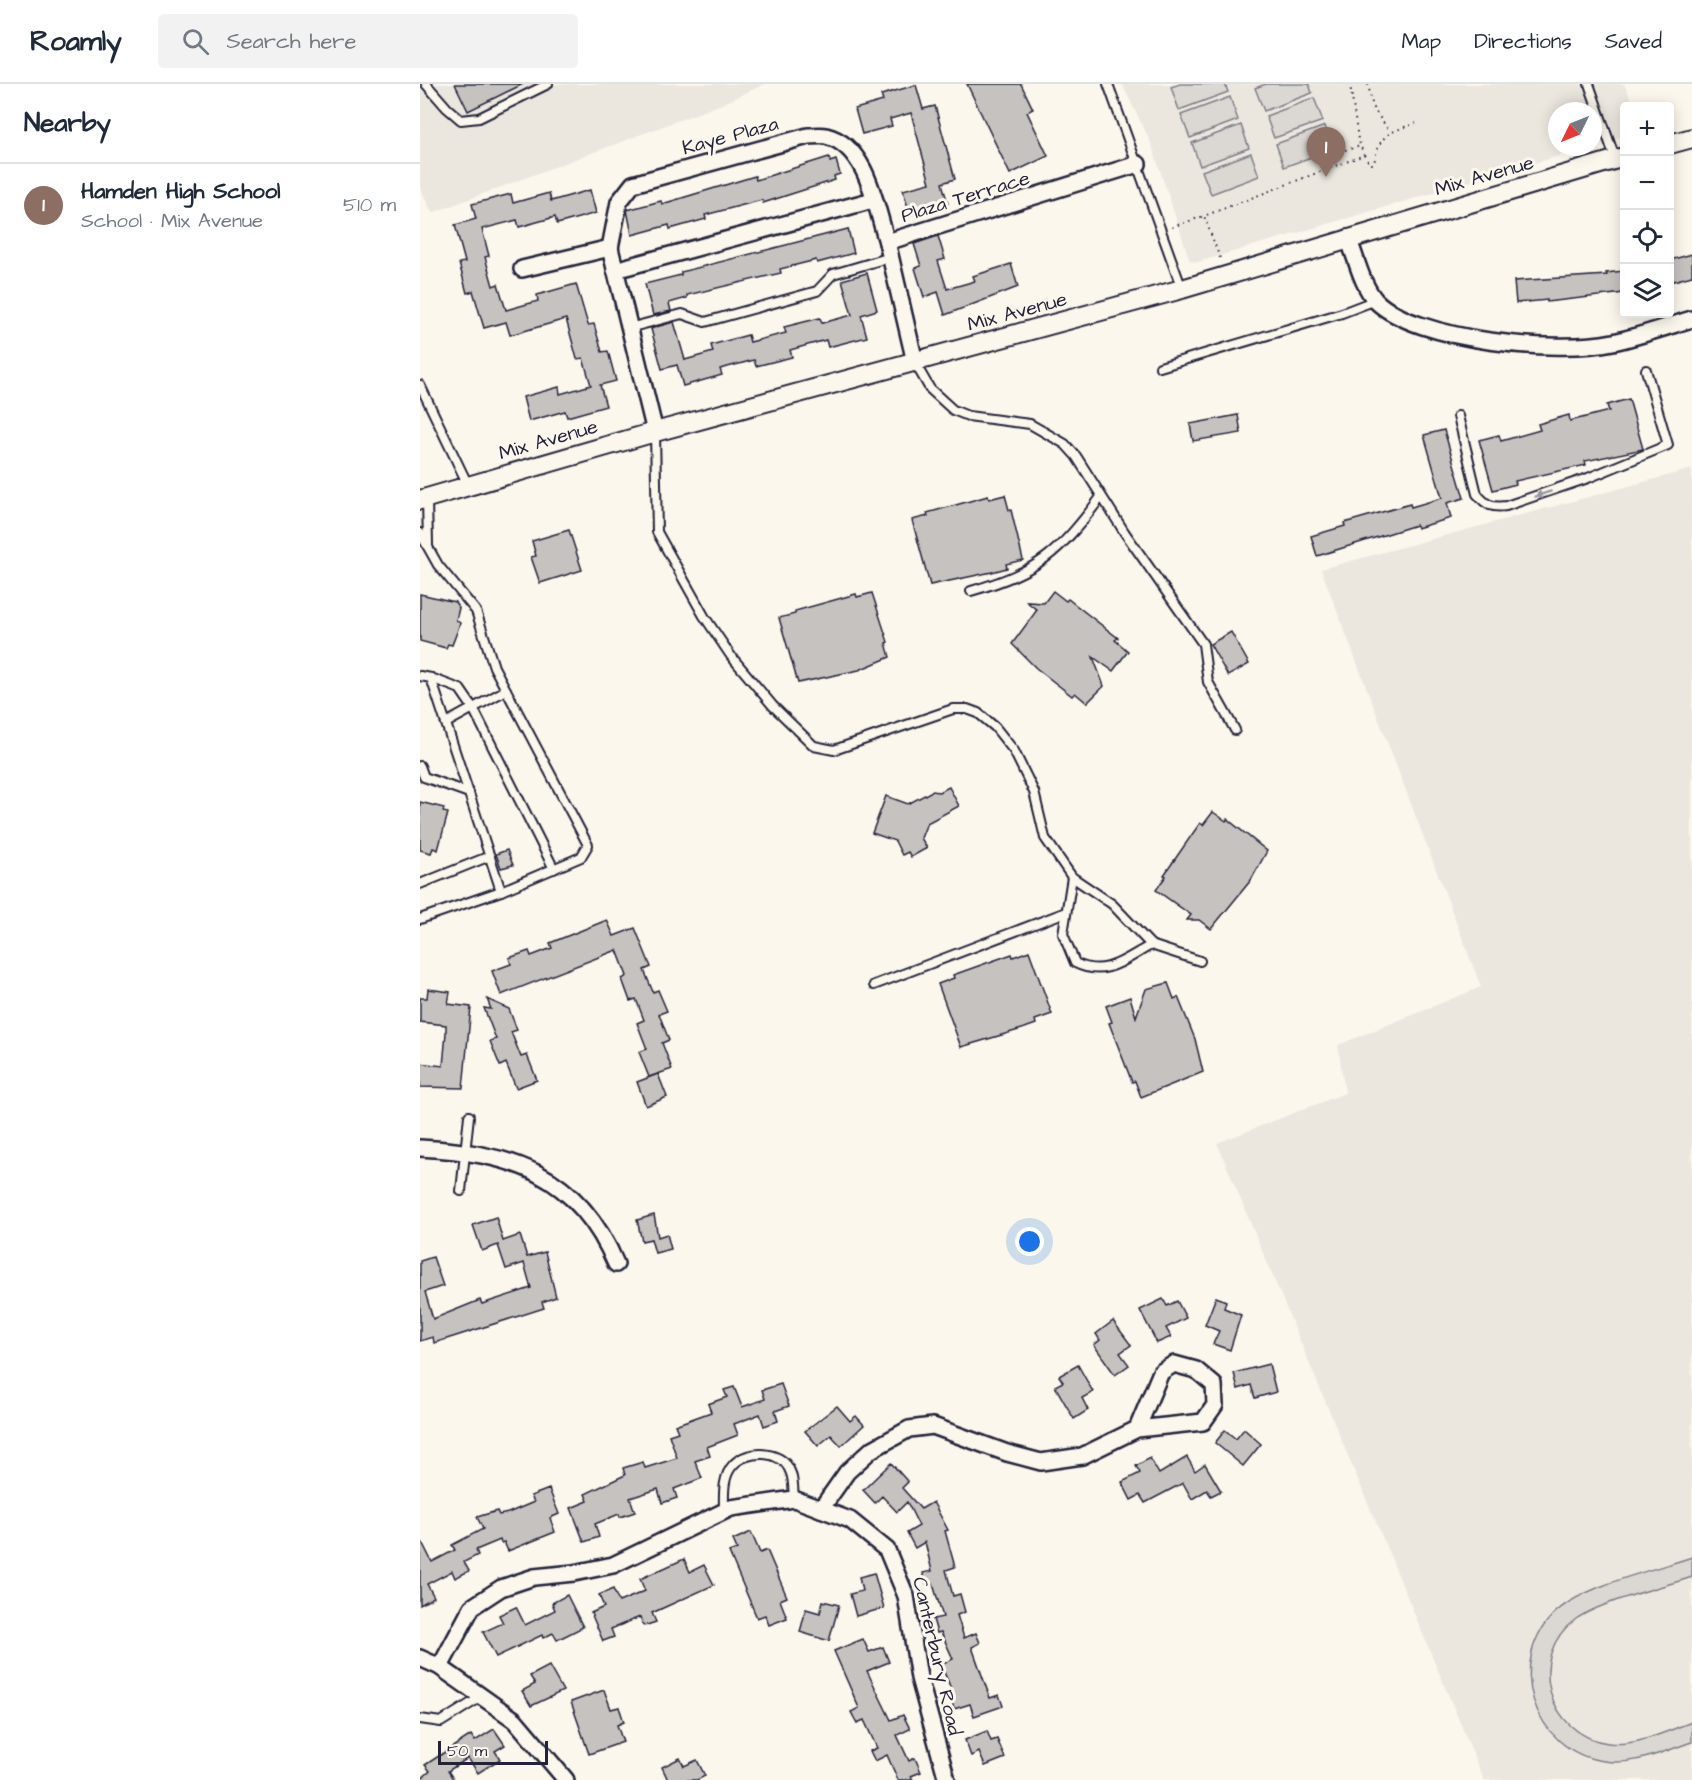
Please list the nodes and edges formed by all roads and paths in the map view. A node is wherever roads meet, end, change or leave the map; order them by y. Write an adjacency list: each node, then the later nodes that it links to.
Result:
1 (426, 84): 2 (lane)
2 (548, 84)
3 (1108, 84): 15 (lane)
4 (1350, 84): 11 (path)
5 (1368, 84): 8 (path)
6 (1589, 84): 13 (lane)
7 (1416, 123): 8 (path)
8 (1390, 132): 12 (path)
9 (1692, 138): 10 (street)
10 (1674, 143)
11 (1360, 146): 12 (path); 14 (path)
12 (1364, 155): 14 (path)
13 (1620, 158): 19 (street, Mix Avenue)
14 (1349, 161): 17 (path)
15 (1138, 164): 18 (lane); 20 (street, Plaza Terrace)
16 (873, 200): 20 (street, Kaye Plaza); 21 (street, Kaye Plaza); 25 (street)
17 (1204, 216): 18 (path); 23 (path)
18 (1162, 230): 26 (lane)
19 (1348, 238): 26 (street, Mix Avenue); 27 (street)
20 (887, 242): 22 (street, Plaza Terrace)
21 (610, 248): 24 (street); 25 (street)
22 (891, 257): 29 (lane); 30 (street, Plaza Terrace)
23 (1220, 258)
24 (522, 269)
25 (615, 270): 29 (street)
26 (1182, 289): 30 (street, Mix Avenue)
27 (1376, 300): 28 (street); 31 (lane)
28 (1692, 319)
29 (629, 328): 35 (street)
30 (915, 362): 35 (street, Mix Avenue); 37 (lane)
31 (1160, 368)
32 (1646, 370): 34 (lane, one-way to 34)
33 (420, 385): 36 (lane)
34 (1458, 416)
35 (655, 432): 36 (street, Mix Avenue); 52 (lane)
36 (468, 485): 38 (street, Mix Avenue)
37 (1101, 497): 41 (lane); 47 (lane)
38 (424, 499): 40 (lane)
39 (420, 532): 40 (lane)
40 (428, 546): 44 (lane)
41 (971, 591)
42 (420, 676): 43 (lane)
43 (431, 678): 45 (lane); 46 (lane)
44 (506, 690): 45 (lane); 51 (lane)
45 (473, 708): 46 (lane); 51 (lane)
46 (446, 723): 49 (lane)
47 (1235, 730)
48 (420, 766): 49 (lane)
49 (469, 793): 50 (lane)
50 (490, 856): 53 (lane); 54 (lane)
51 (554, 869): 54 (lane)
52 (1072, 877): 55 (lane); 57 (lane)
53 (420, 884)
54 (501, 891): 56 (lane)
55 (1066, 912): 57 (lane); 59 (lane)
56 (420, 919)
57 (1151, 945): 58 (lane)
58 (1200, 961)
59 (874, 985)
60 (469, 1116): 62 (lane)
61 (420, 1148): 62 (street)
62 (466, 1150): 63 (lane); 64 (street)
63 (461, 1191)
64 (616, 1264)
65 (1137, 1429): 65 (street); 67 (street)
66 (794, 1499): 67 (street, Canterbury Road); 68 (street); 68 (lane)
67 (821, 1509): 74 (street, Canterbury Road)
68 (724, 1511): 70 (street)
69 (420, 1658): 70 (street)
70 (440, 1667): 71 (street)
71 (481, 1697): 72 (lane); 73 (street)
72 (420, 1719)
73 (566, 1780)
74 (947, 1780)

